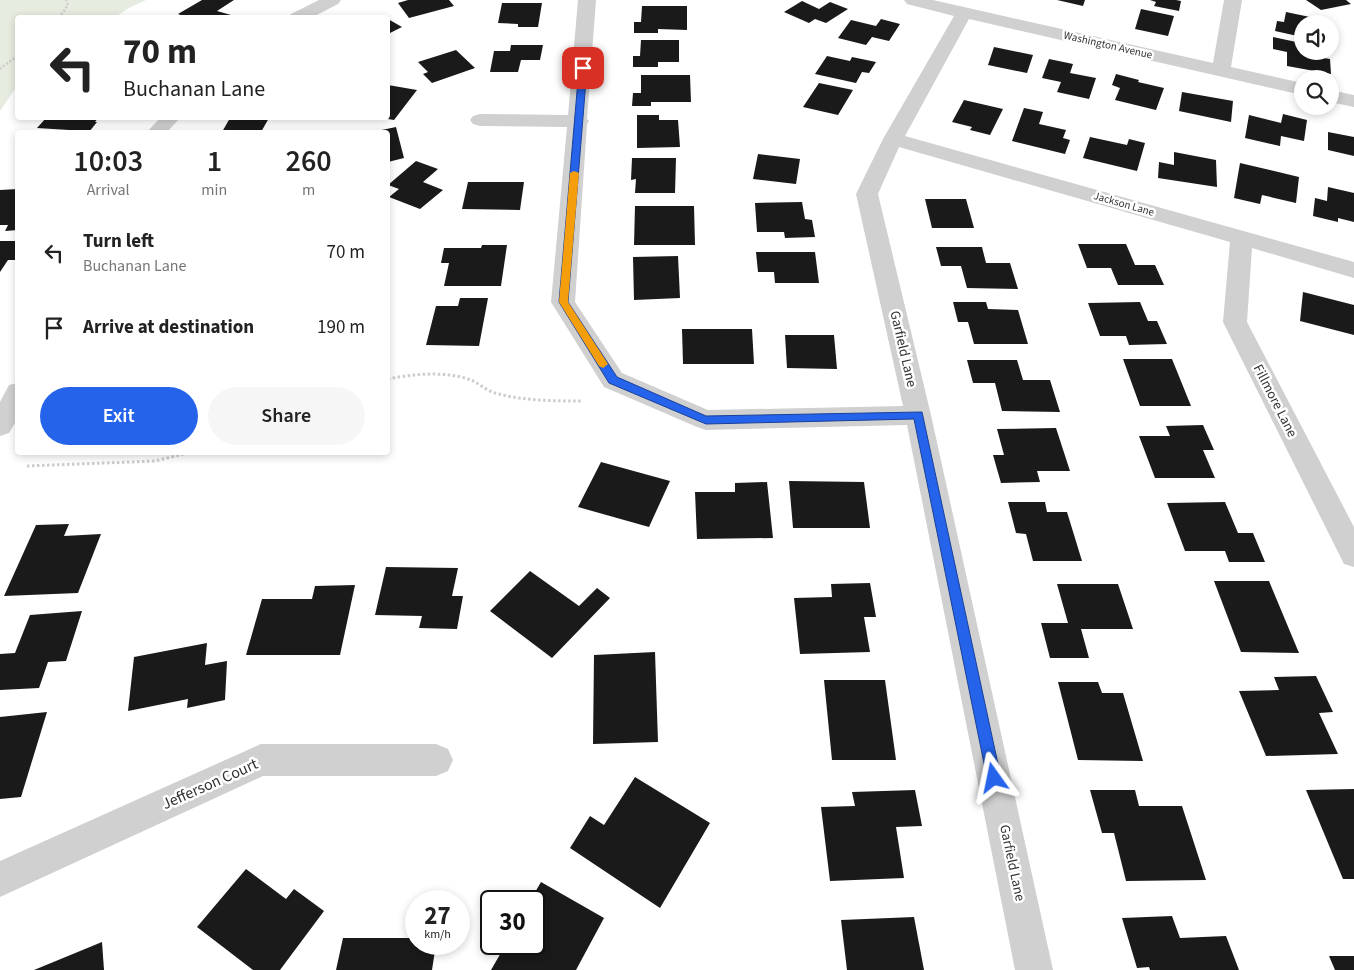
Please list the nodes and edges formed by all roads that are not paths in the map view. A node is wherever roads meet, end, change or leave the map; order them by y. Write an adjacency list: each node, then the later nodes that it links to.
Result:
1 (332, 0): 6 (street)
2 (587, 0): 13 (street)
3 (913, 0): 5 (street, Washington Avenue)
4 (1233, 0): 7 (street)
5 (964, 13): 7 (street, Washington Avenue); 15 (street, Garfield Lane)
6 (302, 15)
7 (1221, 70): 8 (street, Washington Avenue)
8 (1294, 87)
9 (1339, 98): 10 (street)
10 (1354, 101)
11 (168, 120): 14 (street)
12 (480, 120): 13 (street)
13 (579, 121): 19 (street)
14 (159, 130)
15 (893, 139): 16 (street, Jackson Lane); 19 (street, Garfield Lane)
16 (1242, 237): 17 (street, Jackson Lane); 21 (street, Fillmore Lane)
17 (1354, 270)
18 (15, 398): 20 (street)
19 (918, 415): 24 (street, Garfield Lane)
20 (0, 426)
21 (1354, 555)
22 (436, 760): 23 (street, Jefferson Court)
23 (0, 879)
24 (1034, 970)

